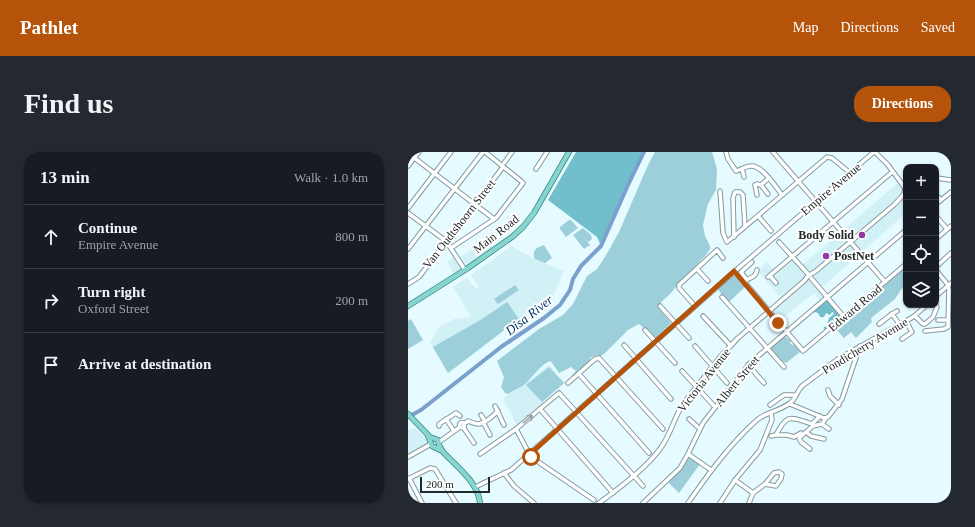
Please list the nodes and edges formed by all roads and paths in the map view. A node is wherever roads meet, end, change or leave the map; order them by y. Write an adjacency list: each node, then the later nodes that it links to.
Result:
1 (419, 152): 11 (street)
2 (451, 152): 17 (street)
3 (484, 152): 12 (street); 26 (street)
4 (512, 152): 12 (street, Van Oudtshoorn Street)
5 (547, 152): 14 (street)
6 (569, 152): 65 (main road, Main Road)
7 (726, 152): 15 (street)
8 (773, 152): 23 (street)
9 (875, 152): 16 (street); 18 (street, Empire Avenue)
10 (408, 153): 11 (street)
11 (415, 158): 13 (street); 17 (street)
12 (503, 165): 36 (street, Van Oudtshoorn Street); 41 (street)
13 (408, 166)
14 (536, 168)
15 (742, 169): 19 (street); 20 (street)
16 (892, 172): 24 (street); 43 (street)
17 (434, 173): 26 (street); 38 (street)
18 (850, 173): 23 (street); 35 (street, Empire Avenue)
19 (744, 177)
20 (769, 178): 25 (street); 31 (street)
21 (939, 178): 22 (street)
22 (951, 180)
23 (798, 181): 31 (street); 35 (street)
24 (903, 183)
25 (761, 185): 29 (street); 30 (street)
26 (454, 189): 36 (street); 44 (street)
27 (720, 191): 51 (street)
28 (951, 192): 34 (street)
29 (768, 194)
30 (757, 195)
31 (782, 195): 40 (street)
32 (903, 195): 37 (street, Victoria Avenue)
33 (903, 197): 37 (street, Victoria Avenue)
34 (941, 200)
35 (816, 201): 43 (street); 67 (street, Empire Avenue)
36 (475, 204): 41 (street); 52 (street, Van Oudtshoorn Street)
37 (894, 204): 54 (street, Victoria Avenue)
38 (408, 208)
39 (408, 213): 44 (street)
40 (758, 216): 45 (street); 48 (street)
41 (494, 219): 55 (street)
42 (939, 220): 47 (street)
43 (834, 222): 54 (street); 58 (street)
44 (426, 226): 52 (street); 56 (street)
45 (745, 226): 51 (street); 51 (street)
46 (951, 226): 47 (street)
47 (947, 229): 50 (street)
48 (771, 231)
49 (903, 233): 61 (street, Albert Street)
50 (939, 236)
51 (734, 237)
52 (446, 242): 55 (street); 74 (street, Van Oudtshoorn Street)
53 (779, 242): 58 (street)
54 (850, 242): 61 (street); 69 (street, Victoria Avenue)
55 (451, 248): 65 (street)
56 (408, 249)
57 (951, 254): 62 (street)
58 (792, 256): 69 (street); 73 (street)
59 (723, 258): 64 (street)
60 (752, 262): 71 (street)
61 (868, 262): 72 (street); 78 (street, Albert Street)
62 (939, 264)
63 (903, 267): 72 (street, Edward Road)
64 (697, 269): 70 (street); 81 (street)
65 (465, 270): 79 (main road, Main Road)
66 (758, 270): 71 (street)
67 (734, 271): 71 (street); 81 (street, Empire Avenue)
68 (938, 272): 75 (street)
69 (810, 277): 78 (street); 84 (street, Victoria Avenue)
70 (708, 281)
71 (745, 281): 84 (street)
72 (885, 282): 89 (street, Edward Road)
73 (776, 283)
74 (408, 284)
75 (949, 284): 76 (street); 91 (street)
76 (939, 293)
77 (722, 297): 97 (street)
78 (827, 297): 89 (street); 100 (street, Albert Street)
79 (408, 306)
80 (660, 306): 93 (street)
81 (695, 306): 93 (street, Empire Avenue)
82 (924, 308): 88 (street, Pondicherry Avenue)
83 (937, 308): 88 (street)
84 (769, 311): 97 (street, Victoria Avenue); 100 (street)
85 (897, 311): 86 (street)
86 (892, 314): 94 (street); 95 (street)
87 (703, 316): 106 (street)
88 (915, 316): 92 (street, Pondicherry Avenue)
89 (844, 317): 100 (street, Edward Road)
90 (938, 320): 91 (street)
91 (948, 320): 96 (street)
92 (906, 321): 95 (street, Pondicherry Avenue); 102 (street)
93 (676, 324): 101 (street); 103 (street, Empire Avenue)
94 (879, 324)
95 (900, 325): 107 (street, Pondicherry Avenue)
96 (950, 325): 99 (street)
97 (749, 328): 106 (street, Victoria Avenue); 108 (street)
98 (645, 330): 103 (street)
99 (925, 331)
100 (786, 332): 108 (street, Albert Street)
101 (689, 338)
102 (902, 339)
103 (656, 341): 109 (street, Empire Avenue); 110 (street)
104 (624, 344): 109 (street)
105 (695, 346): 112 (street)
106 (731, 346): 112 (street, Victoria Avenue)
107 (860, 346): 123 (street, Pondicherry Avenue); 126 (street)
108 (767, 348): 111 (street, Albert Street); 113 (street)
109 (636, 359): 116 (street, Empire Avenue); 124 (street)
110 (675, 363)
111 (748, 365): 119 (street); 129 (street, Albert Street)
112 (713, 366): 118 (street); 120 (street, Victoria Avenue)
113 (784, 367)
114 (682, 371): 120 (street)
115 (579, 374): 116 (street); 117 (street); 122 (street)
116 (616, 376): 122 (street, Empire Avenue); 149 (street)
117 (568, 383)
118 (727, 383)
119 (764, 383)
120 (696, 387): 129 (street); 168 (street, Victoria Avenue)
121 (828, 390): 126 (street)
122 (597, 394): 132 (street, Empire Avenue); 161 (street)
123 (796, 395): 125 (street, Pondicherry Avenue); 128 (street)
124 (671, 399)
125 (790, 404): 133 (street); 137 (street)
126 (839, 405): 138 (street)
127 (495, 406): 131 (street)
128 (770, 406)
129 (715, 407): 150 (street, Albert Street)
130 (540, 410): 132 (street); 147 (street, one-way to 130); 148 (street)
131 (498, 411): 141 (street); 144 (street)
132 (577, 412): 148 (street, Empire Avenue); 168 (street)
133 (771, 413): 166 (street); 170 (street)
134 (408, 414): 159 (main road)
135 (481, 415): 141 (street)
136 (460, 416): 140 (street)
137 (820, 416): 138 (street); 142 (street)
138 (826, 418): 143 (street)
139 (689, 419): 150 (street)
140 (446, 420): 145 (street); 152 (street)
141 (484, 422): 146 (street); 154 (street)
142 (812, 424): 155 (street); 155 (street)
143 (822, 424): 151 (street); 153 (street)
144 (504, 425)
145 (439, 426)
146 (462, 426): 152 (street); 158 (street)
147 (516, 429): 162 (street); 164 (street)
148 (557, 429): 164 (street, Empire Avenue); 174 (street)
149 (663, 429)
150 (700, 429): 163 (street, Albert Street)
151 (829, 429)
152 (454, 431): 159 (street)
153 (806, 432): 157 (street); 160 (street)
154 (490, 435)
155 (776, 435): 156 (street)
156 (771, 436)
157 (824, 439)
158 (474, 443)
159 (435, 444): 165 (street); 173 (main road)
160 (810, 448)
161 (649, 453)
162 (480, 454)
163 (688, 454): 166 (street); 182 (street, Albert Street)
164 (529, 455): 167 (street, Empire Avenue); 176 (street)
165 (408, 457)
166 (711, 470): 183 (street)
167 (504, 473): 173 (street, Empire Avenue); 177 (street)
168 (634, 475): 172 (street); 174 (street, Victoria Avenue)
169 (409, 479): 178 (street); 179 (street)
170 (736, 480): 175 (street); 184 (street)
171 (765, 484): 171 (street); 175 (street)
172 (643, 486)
173 (475, 487): 180 (main road)
174 (613, 493): 181 (street, Victoria Avenue)
175 (752, 493): 185 (street)
176 (594, 500)
177 (531, 502)
178 (422, 503)
179 (456, 503)
180 (480, 503)
181 (598, 503)
182 (643, 503)
183 (688, 503)
184 (720, 503)
185 (749, 503)

